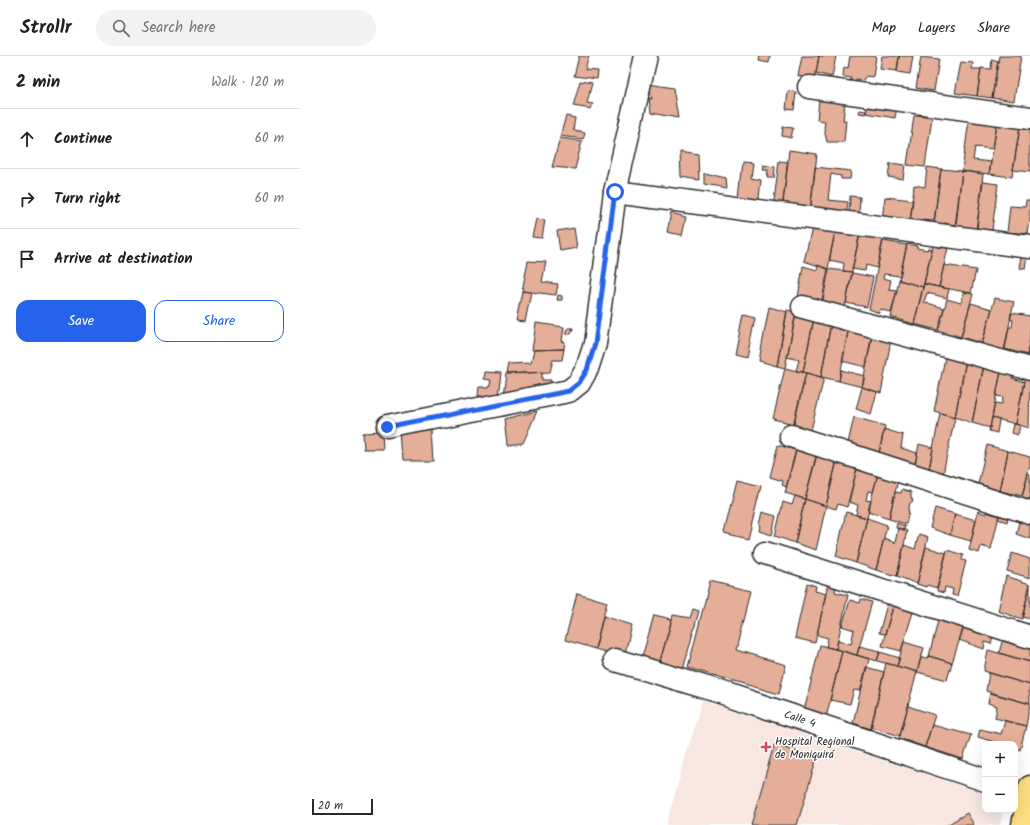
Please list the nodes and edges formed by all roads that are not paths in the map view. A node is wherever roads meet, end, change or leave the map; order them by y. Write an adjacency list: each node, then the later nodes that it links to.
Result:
1 (646, 56): 4 (street)
2 (809, 87): 3 (street)
3 (1030, 118)
4 (615, 192): 5 (street); 8 (street)
5 (1030, 247)
6 (803, 307): 7 (street)
7 (1030, 369)
8 (387, 427)
9 (791, 436): 10 (street)
10 (1030, 513)
11 (765, 553): 12 (street)
12 (1030, 637)
13 (615, 660): 14 (street, Calle 4)
14 (982, 779)
15 (1026, 791): 16 (main road)
16 (1022, 825)

